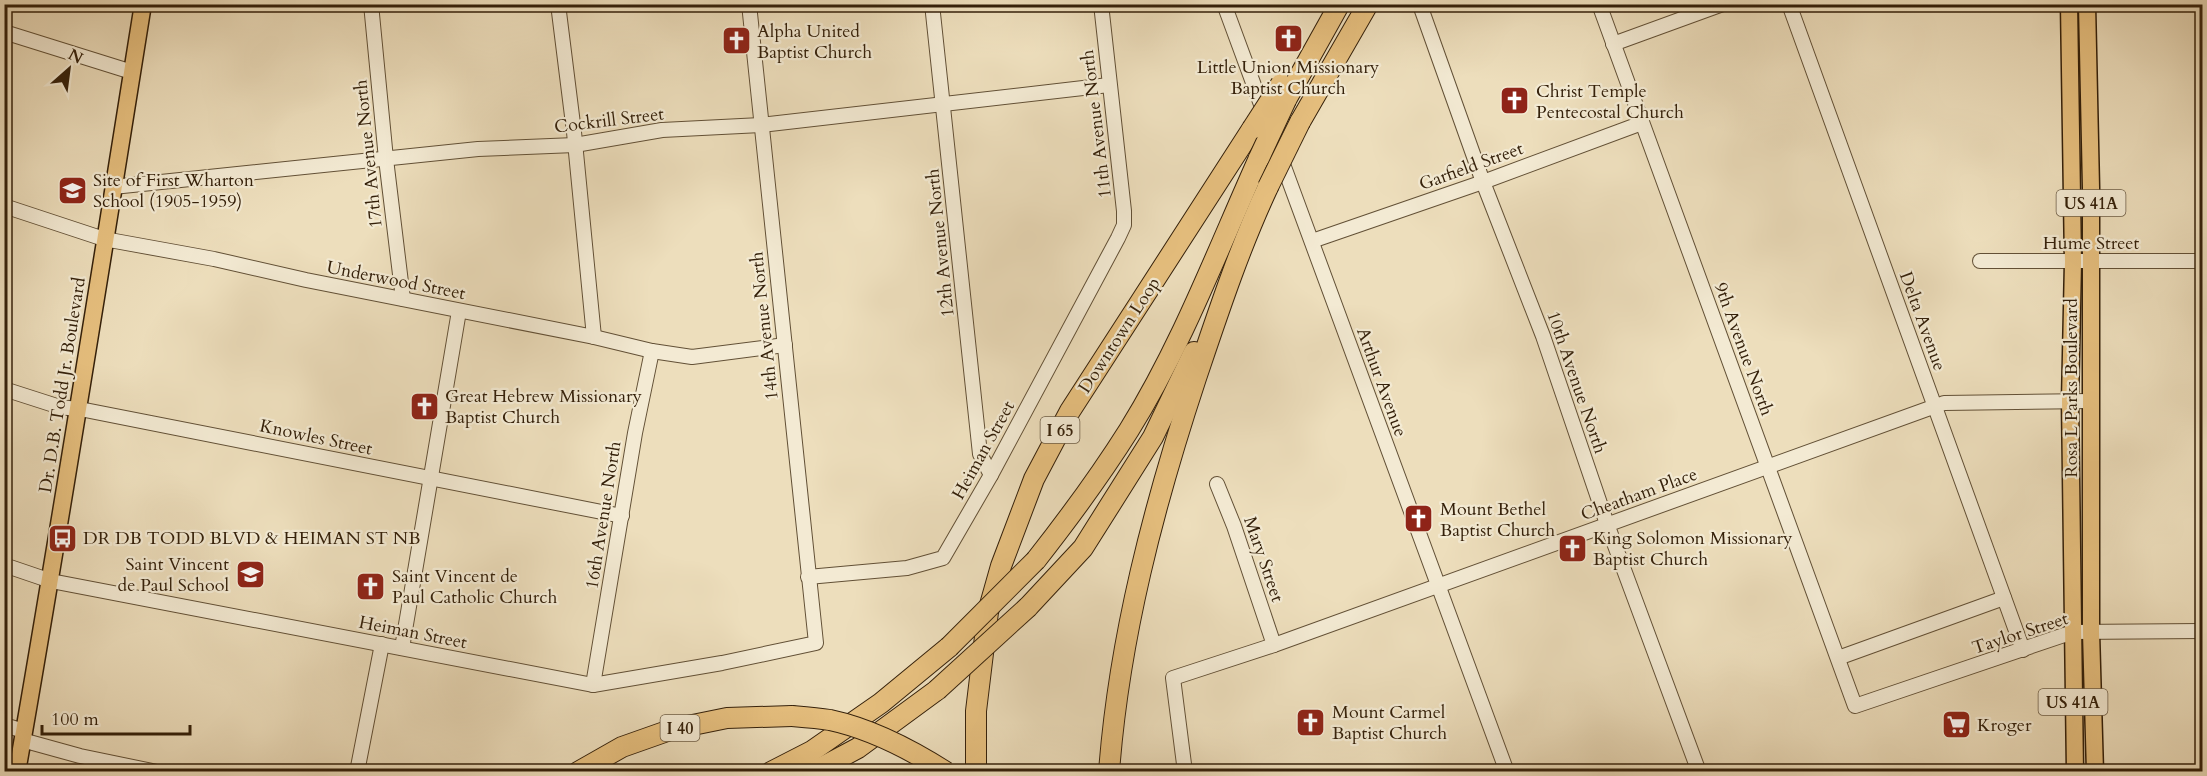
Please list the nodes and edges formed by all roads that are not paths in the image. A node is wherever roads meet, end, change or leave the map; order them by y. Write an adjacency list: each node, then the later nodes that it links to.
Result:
1 (143, 4): 18 (main road, Dr. D.B. Todd Jr. Boulevard)
2 (371, 4): 25 (street, 17th Avenue North)
3 (558, 4): 24 (street)
4 (749, 4): 23 (street, 14th Avenue North)
5 (932, 4): 21 (street, 12th Avenue North)
6 (1101, 4): 19 (street, 11th Avenue North)
7 (1224, 4): 31 (street, Arthur Avenue)
8 (1368, 4): 36 (highway, bridge)
9 (1599, 4): 17 (street, 9th Avenue North)
10 (1723, 4): 17 (street)
11 (1789, 4): 45 (street, Delta Avenue)
12 (2068, 4): 34 (main road, Rosa L Parks Boulevard / US 41A)
13 (2087, 4): 35 (main road, Rosa L Parks Boulevard / US 41A)
14 (1339, 5): 20 (highway, Downtown Loop / I 65)
15 (1420, 5): 26 (street, 10th Avenue North)
16 (4, 32): 18 (street)
17 (1613, 44): 22 (street, 9th Avenue North)
18 (132, 72): 27 (main road, Dr. D.B. Todd Jr. Boulevard)
19 (1109, 85): 21 (street, Cockrill Street); 29 (street, 11th Avenue North)
20 (1283, 92): 75 (highway, bridge); 78 (highway, Downtown Loop / I 65, bridge)
21 (944, 105): 23 (street, Cockrill Street); 48 (street, 12th Avenue North)
22 (1642, 123): 26 (street, Garfield Street); 47 (street, 9th Avenue North)
23 (761, 125): 24 (street, Cockrill Street); 40 (street, 14th Avenue North)
24 (575, 145): 25 (street, Cockrill Street); 39 (street)
25 (386, 159): 27 (street, Cockrill Street); 37 (street, 17th Avenue North)
26 (1483, 182): 31 (street, Garfield Street); 52 (street, 10th Avenue North)
27 (113, 187): 30 (main road, Dr. D.B. Todd Jr. Boulevard)
28 (4, 206): 30 (street, Underwood Street)
29 (1118, 238): 48 (street, Heiman Street)
30 (104, 239): 37 (street, Underwood Street); 46 (main road, Dr. D.B. Todd Jr. Boulevard)
31 (1312, 241): 56 (street, Arthur Avenue)
32 (1980, 261): 34 (street, Hume Street)
33 (2202, 261): 35 (street, Hume Street)
34 (2073, 262): 35 (street, Hume Street); 43 (main road, Rosa L Parks Boulevard / US 41A)
35 (2091, 262): 44 (main road, Rosa L Parks Boulevard / US 41A)
36 (1228, 282): 76 (highway, bridge); 79 (highway)
37 (403, 299): 38 (street, Underwood Street)
38 (459, 311): 39 (street, Underwood Street); 49 (street)
39 (594, 337): 41 (street, Underwood Street)
40 (785, 345): 41 (street, Underwood Street); 54 (street, 14th Avenue North)
41 (652, 351): 51 (street, 16th Avenue North)
42 (4, 389): 46 (street, Knowles Street)
43 (2070, 401): 44 (street, Cheatham Place); 45 (street, Cheatham Place); 58 (main road, Rosa L Parks Boulevard / US 41A)
44 (2090, 401): 59 (main road, Rosa L Parks Boulevard / US 41A)
45 (1935, 407): 47 (street, Cheatham Place); 57 (street, Delta Avenue)
46 (79, 409): 49 (street, Knowles Street); 55 (main road, Dr. D.B. Todd Jr. Boulevard)
47 (1768, 467): 52 (street, Cheatham Place); 66 (street, 9th Avenue North)
48 (992, 475): 54 (street, Heiman Street)
49 (430, 479): 51 (street, Knowles Street); 64 (street)
50 (1218, 484): 63 (street, Mary Street)
51 (622, 516): 67 (street, 16th Avenue North)
52 (1607, 524): 56 (street, Cheatham Place); 82 (street, 10th Avenue North)
53 (4, 565): 55 (street, Heiman Street)
54 (808, 578): 61 (street, 14th Avenue North)
55 (51, 581): 62 (street, Heiman Street); 70 (main road, Dr. D.B. Todd Jr. Boulevard)
56 (1438, 585): 63 (street, Cheatham Place); 81 (street, Arthur Avenue)
57 (2004, 598): 65 (street, Delta Avenue); 66 (street)
58 (2073, 632): 59 (street, Taylor Street); 65 (street, Taylor Street); 83 (main road, Rosa L Parks Boulevard / US 41A)
59 (2091, 632): 60 (street, Taylor Street); 84 (main road, Rosa L Parks Boulevard / US 41A)
60 (2202, 632)
61 (816, 643): 67 (street, Heiman Street)
62 (382, 644): 64 (street, Heiman Street); 73 (street)
63 (1274, 645): 80 (street, Cheatham Place)
64 (402, 648): 67 (street, Heiman Street)
65 (2023, 650): 68 (street, Taylor Street)
66 (1838, 658): 68 (street, 9th Avenue North)
67 (593, 685)
68 (1855, 706)
69 (4, 725): 70 (street)
70 (22, 742): 71 (main road, Dr. D.B. Todd Jr. Boulevard); 72 (street)
71 (17, 771)
72 (157, 771)
73 (357, 771)
74 (578, 771): 77 (highway, I 40, bridge)
75 (771, 771)
76 (813, 771)
77 (946, 771)
78 (976, 771)
79 (1109, 771)
80 (1185, 771)
81 (1507, 771)
82 (1699, 771)
83 (2075, 771)
84 (2095, 771)

